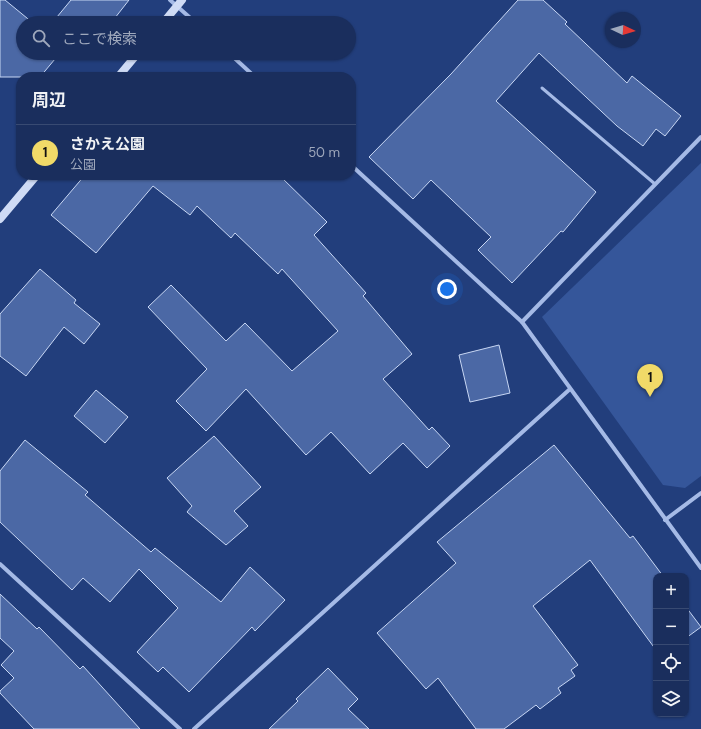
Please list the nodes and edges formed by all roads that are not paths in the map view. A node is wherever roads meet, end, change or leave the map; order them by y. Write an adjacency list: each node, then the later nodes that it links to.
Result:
1 (170, 0): 2 (street)
2 (180, 3): 3 (street); 4 (street)
3 (169, 16)
4 (190, 16)
5 (132, 60): 7 (street)
6 (237, 60): 8 (street)
7 (122, 72)
8 (250, 72)
9 (542, 88): 13 (lane)
10 (701, 137): 13 (street)
11 (356, 170): 15 (street)
12 (33, 180): 14 (street)
13 (655, 184): 15 (street)
14 (0, 219)
15 (522, 322): 16 (street)
16 (570, 389): 18 (street); 22 (street)
17 (701, 493): 18 (street)
18 (665, 520): 20 (street)
19 (0, 564): 21 (street)
20 (701, 568)
21 (180, 729)
22 (194, 729)

